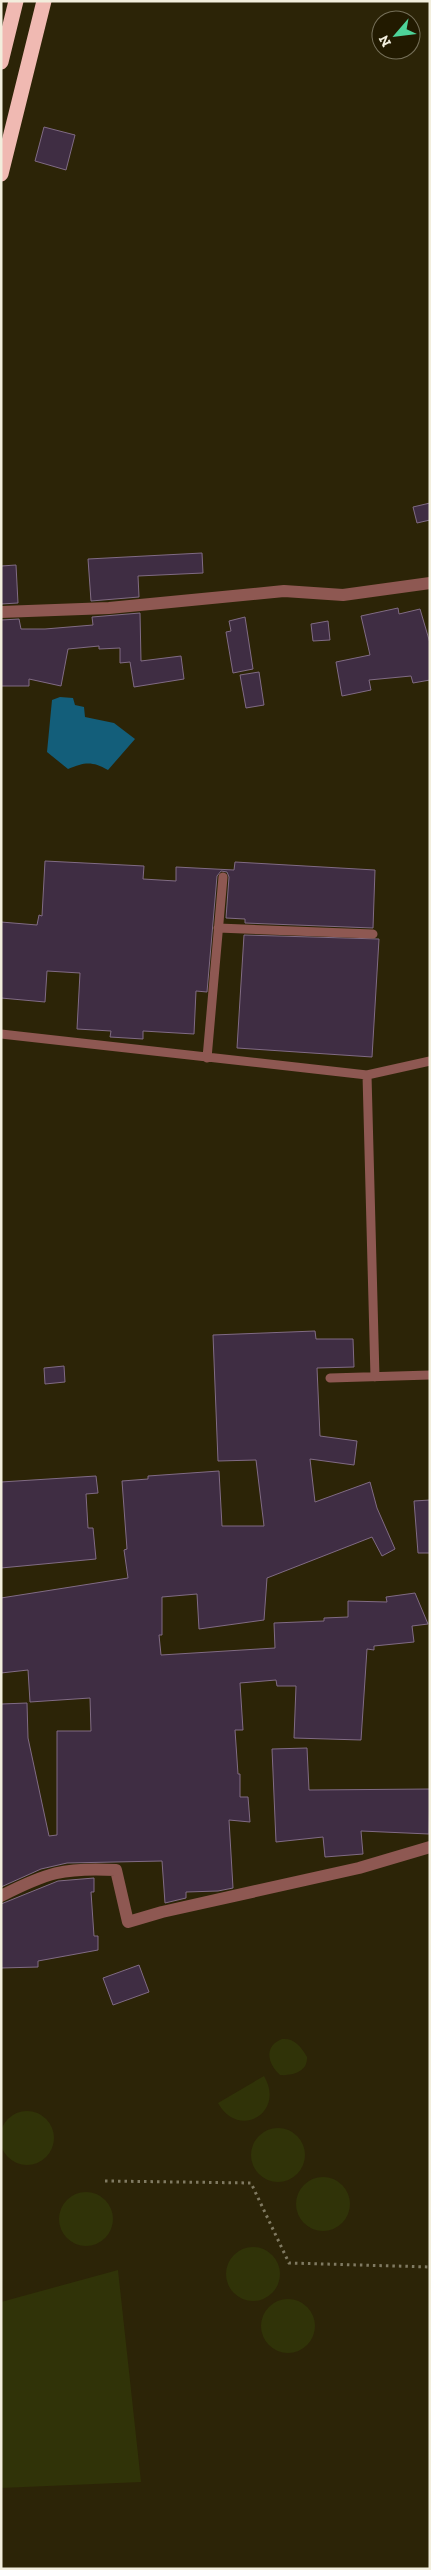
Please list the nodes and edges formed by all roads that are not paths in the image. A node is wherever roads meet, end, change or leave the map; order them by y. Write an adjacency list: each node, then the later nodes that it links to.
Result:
1 (16, 1): 3 (highway)
2 (44, 1): 4 (highway)
3 (1, 62)
4 (1, 174)
5 (430, 583): 6 (street)
6 (1, 612)
7 (223, 877): 8 (lane)
8 (218, 928): 9 (lane); 11 (lane)
9 (373, 934)
10 (1, 1034): 11 (lane)
11 (207, 1058): 13 (lane)
12 (430, 1061): 13 (lane)
13 (367, 1076): 15 (lane)
14 (430, 1375): 15 (lane)
15 (375, 1377): 16 (lane)
16 (330, 1378)
17 (430, 1847): 18 (street)
18 (1, 1896)

